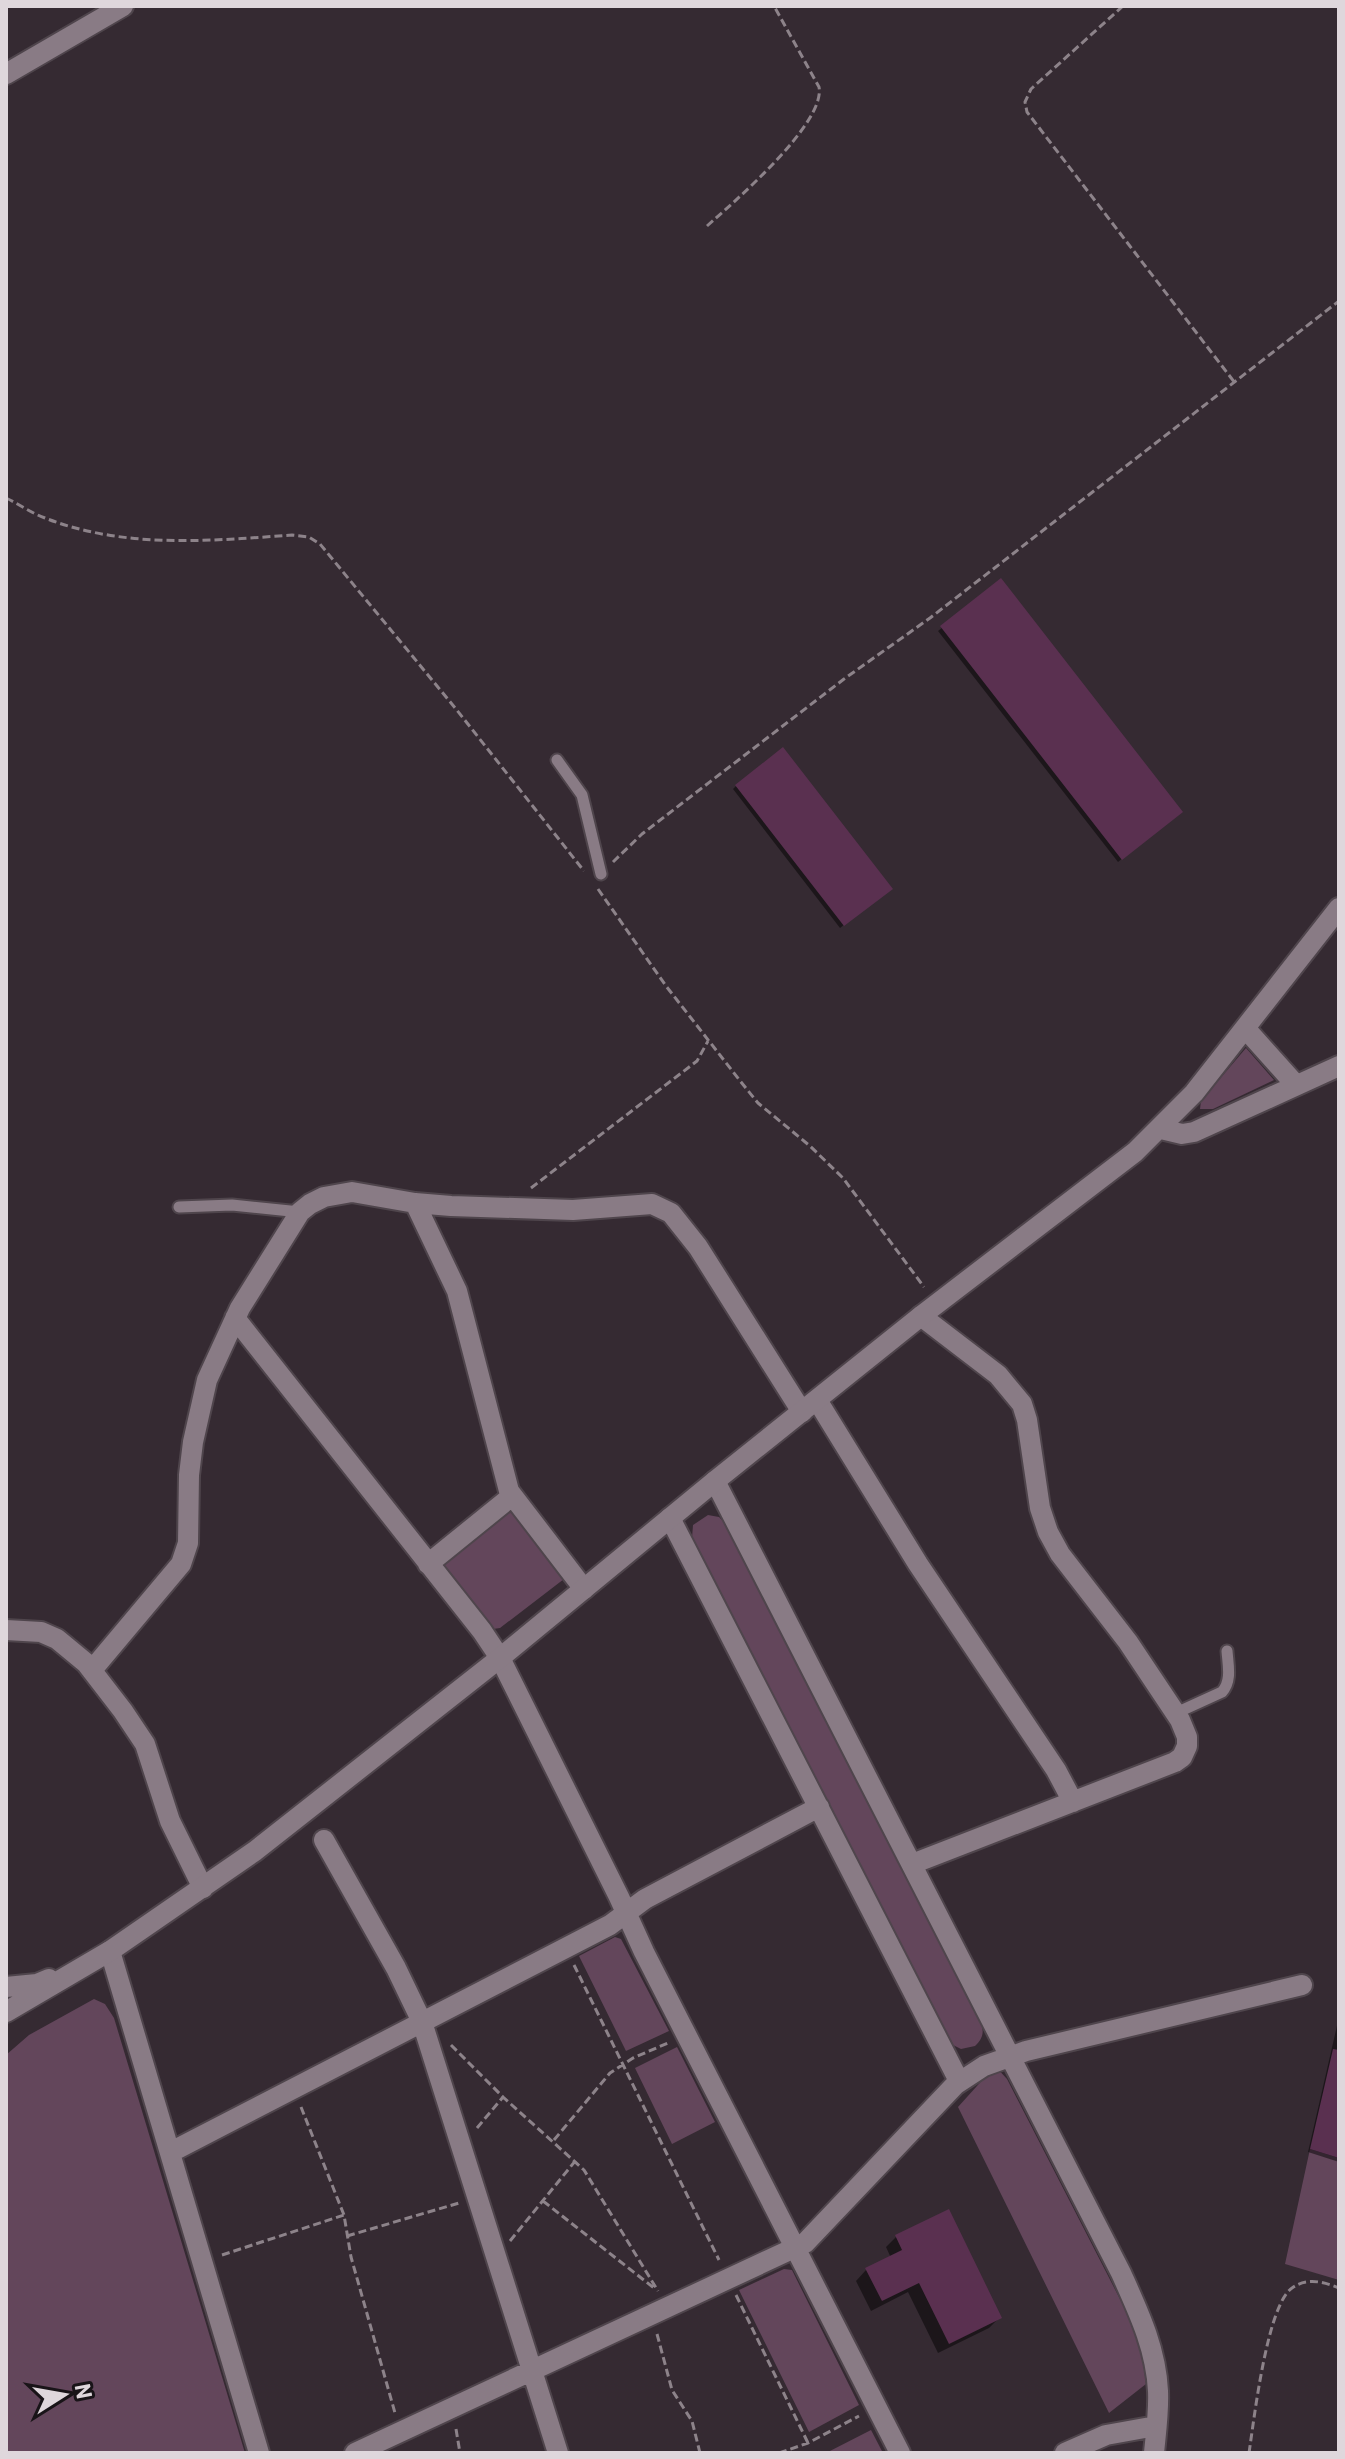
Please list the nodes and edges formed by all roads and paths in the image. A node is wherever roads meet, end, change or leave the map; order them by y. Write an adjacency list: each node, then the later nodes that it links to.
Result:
1 (123, 6): 4 (street)
2 (774, 6): 5 (path)
3 (1123, 6): 7 (path)
4 (6, 74)
5 (707, 226)
6 (1339, 301): 7 (path)
7 (1235, 383): 10 (path)
8 (6, 498): 13 (path)
9 (557, 760): 10 (lane)
10 (601, 874)
11 (1339, 908): 12 (street)
12 (1245, 1028): 15 (street); 16 (street)
13 (708, 1041): 19 (path); 21 (path)
14 (1339, 1066): 15 (street)
15 (1296, 1085): 16 (street)
16 (1161, 1129): 21 (street)
17 (415, 1203): 19 (street); 20 (street); 25 (street)
18 (179, 1207): 20 (lane)
19 (506, 1207): 23 (street)
20 (300, 1212): 22 (street)
21 (929, 1310): 23 (street); 33 (street)
22 (235, 1318): 27 (street); 32 (street)
23 (809, 1406): 24 (street); 34 (street)
24 (715, 1481): 26 (street); 37 (street)
25 (512, 1496): 27 (street); 28 (street)
26 (670, 1518): 28 (street); 35 (street)
27 (428, 1564): 31 (street)
28 (584, 1589): 31 (street)
29 (6, 1630): 32 (street)
30 (1227, 1651): 33 (lane)
31 (500, 1658): 38 (street); 39 (street)
32 (92, 1670): 38 (street)
33 (1176, 1713): 34 (street)
34 (1073, 1802): 37 (street)
35 (819, 1807): 39 (street); 50 (street)
36 (324, 1840): 46 (street)
37 (912, 1864): 48 (street)
38 (203, 1888): 41 (street)
39 (626, 1914): 40 (street); 47 (street)
40 (565, 1947): 46 (street); 49 (path)
41 (110, 1951): 42 (street); 55 (street)
42 (79, 1967): 44 (street); 45 (street)
43 (1302, 1985): 48 (street)
44 (6, 1987)
45 (6, 2012)
46 (422, 2022): 51 (street); 52 (path); 54 (street)
47 (686, 2035): 49 (path); 61 (street)
48 (1008, 2056): 50 (street); 70 (street)
49 (623, 2064): 53 (path); 64 (path)
50 (959, 2081): 61 (street)
51 (294, 2089): 55 (street); 59 (path)
52 (503, 2097): 53 (path); 54 (path)
53 (553, 2141): 56 (path)
54 (462, 2147): 57 (street)
55 (171, 2152): 63 (street)
56 (576, 2160): 58 (path); 66 (path)
57 (478, 2197): 60 (path); 62 (street)
58 (543, 2201): 62 (path); 66 (path)
59 (344, 2215): 60 (path); 63 (path)
60 (347, 2236): 71 (path)
61 (795, 2249): 64 (street); 68 (street)
62 (497, 2258): 67 (street)
63 (203, 2261): 73 (street)
64 (729, 2280): 66 (street); 72 (path)
65 (1339, 2288): 82 (path)
66 (658, 2305): 67 (street); 77 (path)
67 (532, 2371): 69 (street); 76 (street)
68 (876, 2407): 72 (path); 79 (street)
69 (451, 2408): 71 (street); 75 (path)
70 (1156, 2426): 80 (street); 81 (street)
71 (400, 2432): 74 (street)
72 (808, 2443): 78 (path)
73 (259, 2453)
74 (355, 2453)
75 (460, 2453)
76 (558, 2453)
77 (700, 2453)
78 (779, 2453)
79 (900, 2453)
80 (1065, 2453)
81 (1154, 2453)
82 (1249, 2453)

